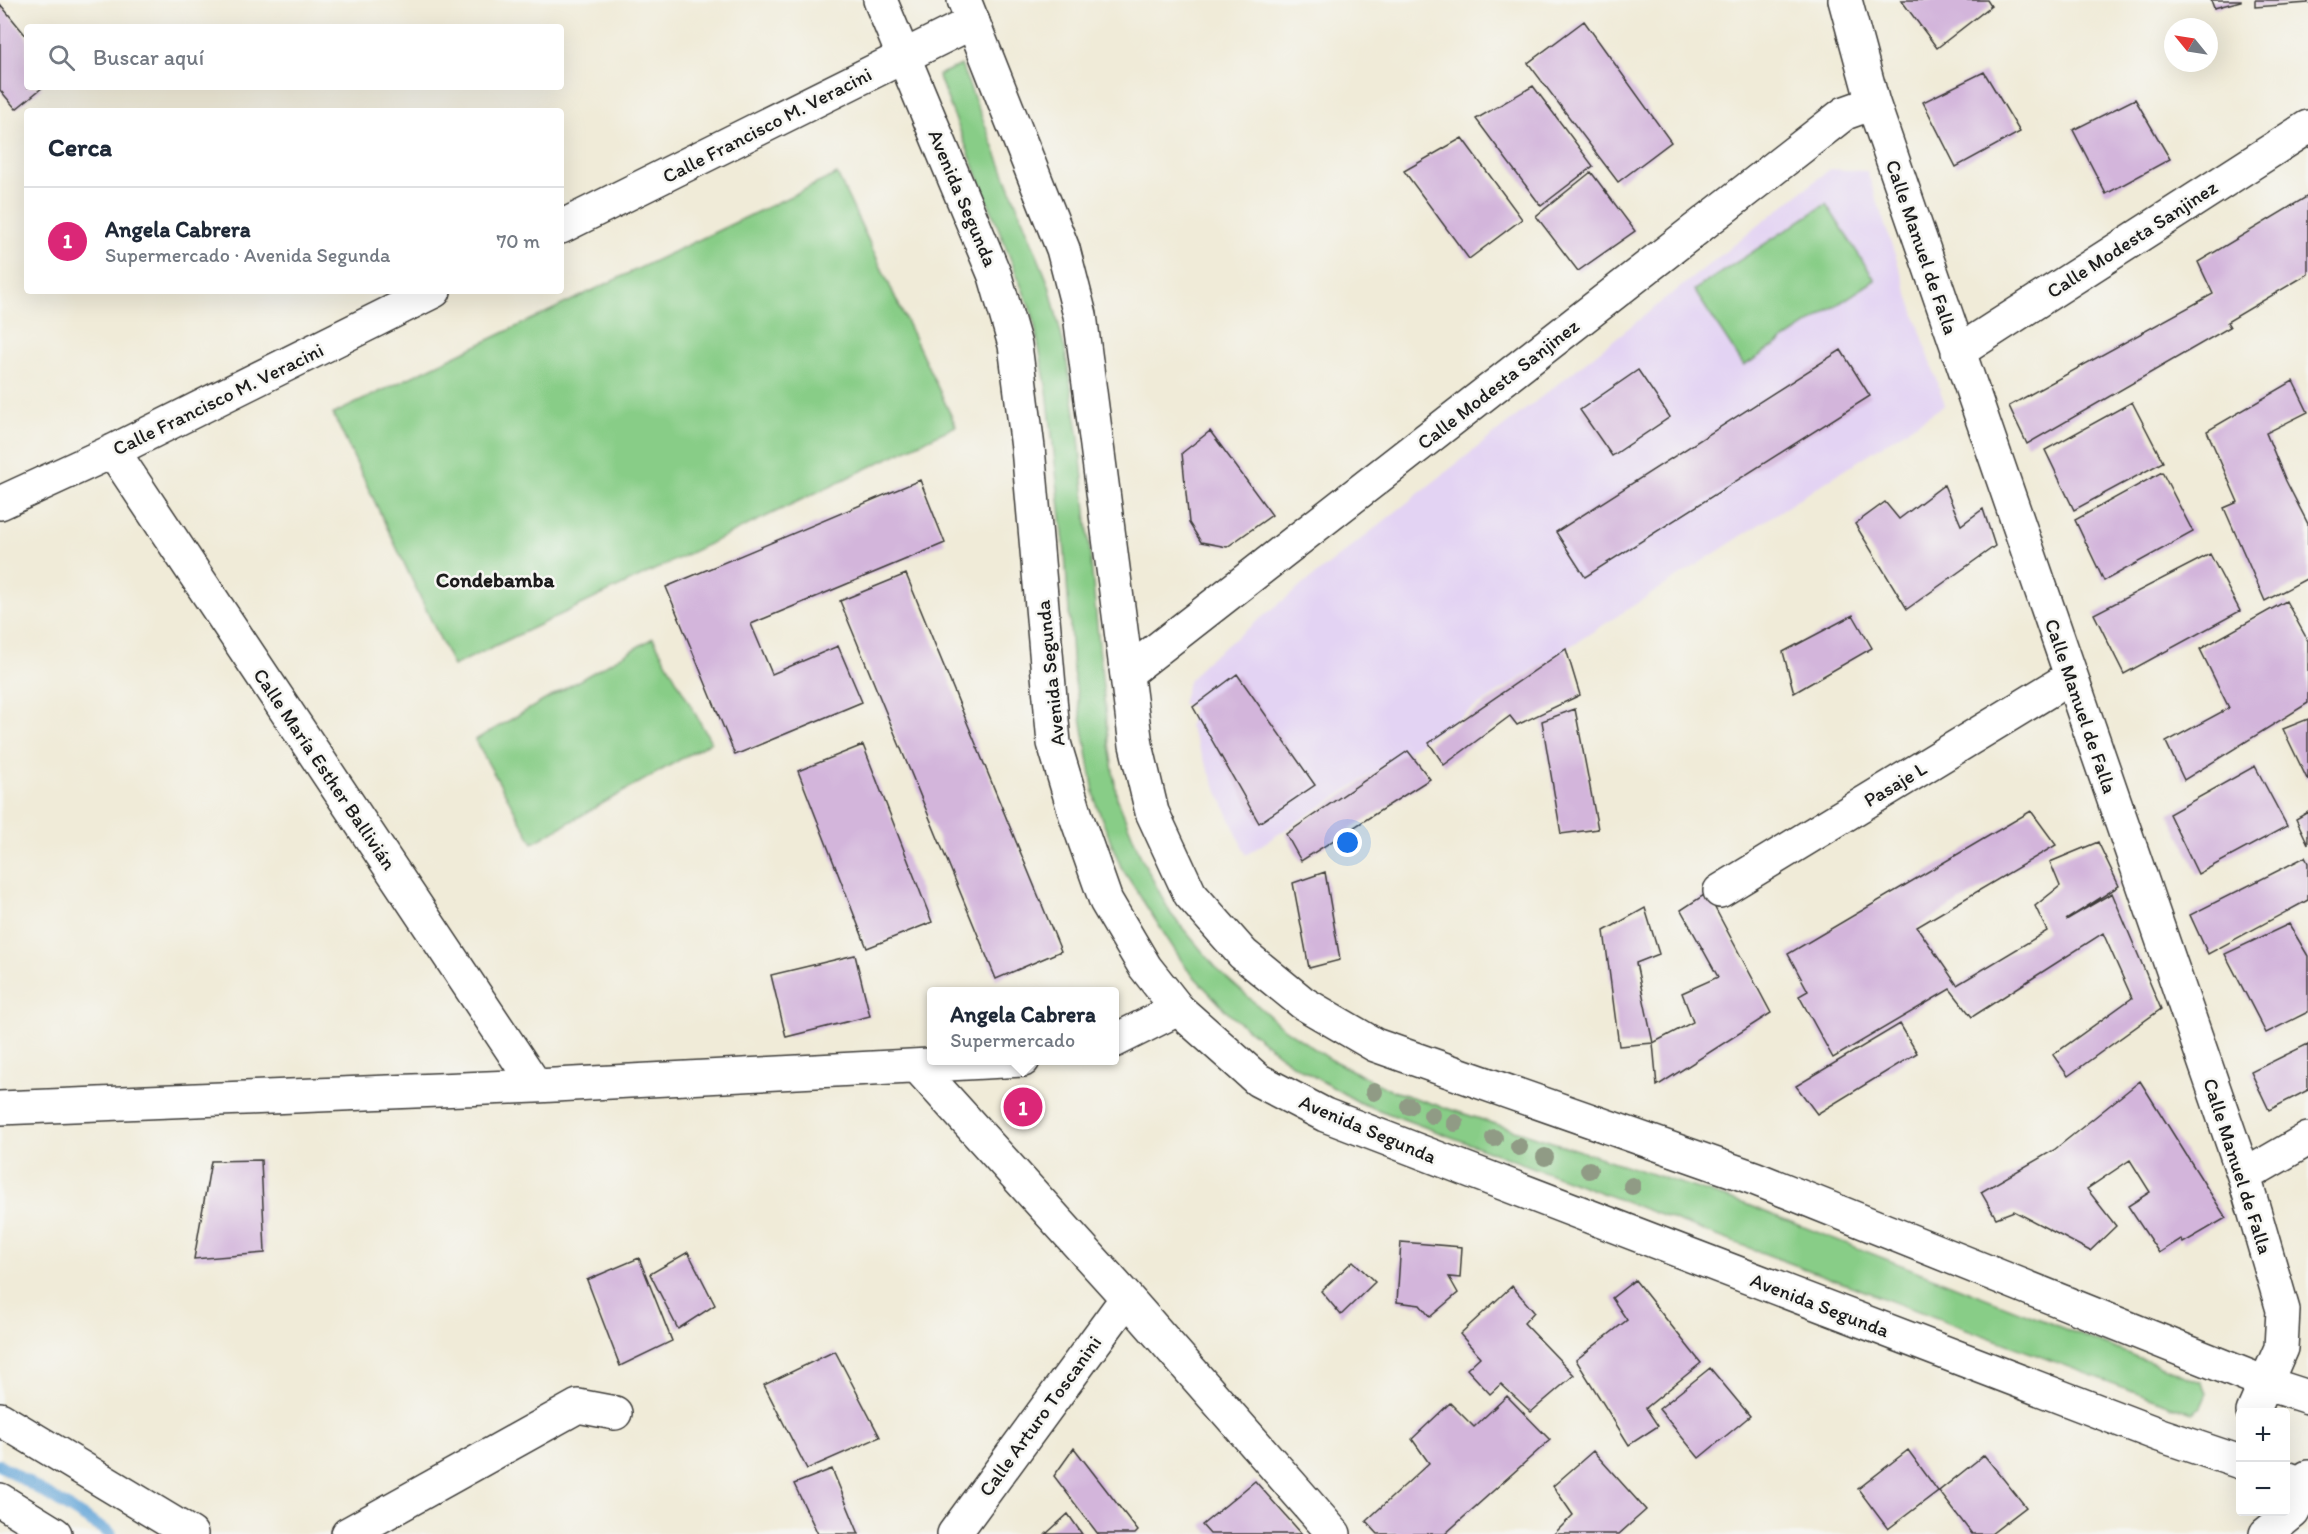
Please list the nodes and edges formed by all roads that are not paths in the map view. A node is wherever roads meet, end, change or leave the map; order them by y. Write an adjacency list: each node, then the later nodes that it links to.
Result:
1 (880, 0): 4 (street, Avenida Segunda)
2 (1845, 0): 5 (street, Calle Manuel de Falla)
3 (969, 11): 4 (street, Calle Francisco M. Veracini); 12 (street)
4 (903, 57): 7 (street, Calle Francisco M. Veracini); 15 (street, Avenida Segunda)
5 (1873, 104): 9 (street, Calle Manuel de Falla); 12 (street, Calle Modesta Sanjinez)
6 (2308, 127): 9 (street, Calle Modesta Sanjinez)
7 (564, 226)
8 (428, 294): 10 (street, Calle Francisco M. Veracini)
9 (1958, 352): 13 (street, Calle Manuel de Falla)
10 (113, 451): 11 (street, Calle Francisco M. Veracini); 19 (street, Calle María Esther Ballivián)
11 (0, 503)
12 (1127, 673): 24 (street)
13 (2071, 677): 14 (street, Pasaje L); 22 (street, Calle Manuel de Falla)
14 (1720, 891)
15 (1178, 1009): 16 (street); 29 (street, Avenida Segunda)
16 (1119, 1038)
17 (935, 1065): 18 (street)
18 (917, 1066): 19 (street); 23 (street)
19 (536, 1086): 20 (street)
20 (0, 1108)
21 (2308, 1139): 22 (street)
22 (2244, 1176): 24 (street, Calle Manuel de Falla)
23 (1127, 1298): 35 (street, Calle Arturo Toscanini); 36 (street)
24 (2265, 1383): 25 (street); 26 (street, Calle Manuel de Falla)
25 (2308, 1397)
26 (2255, 1408)
27 (615, 1413): 34 (street)
28 (0, 1419): 33 (street)
29 (2236, 1454)
30 (2302, 1481): 37 (street)
31 (0, 1500): 32 (street)
32 (55, 1534)
33 (190, 1534)
34 (348, 1534)
35 (954, 1534)
36 (1334, 1534)
37 (2266, 1534)

